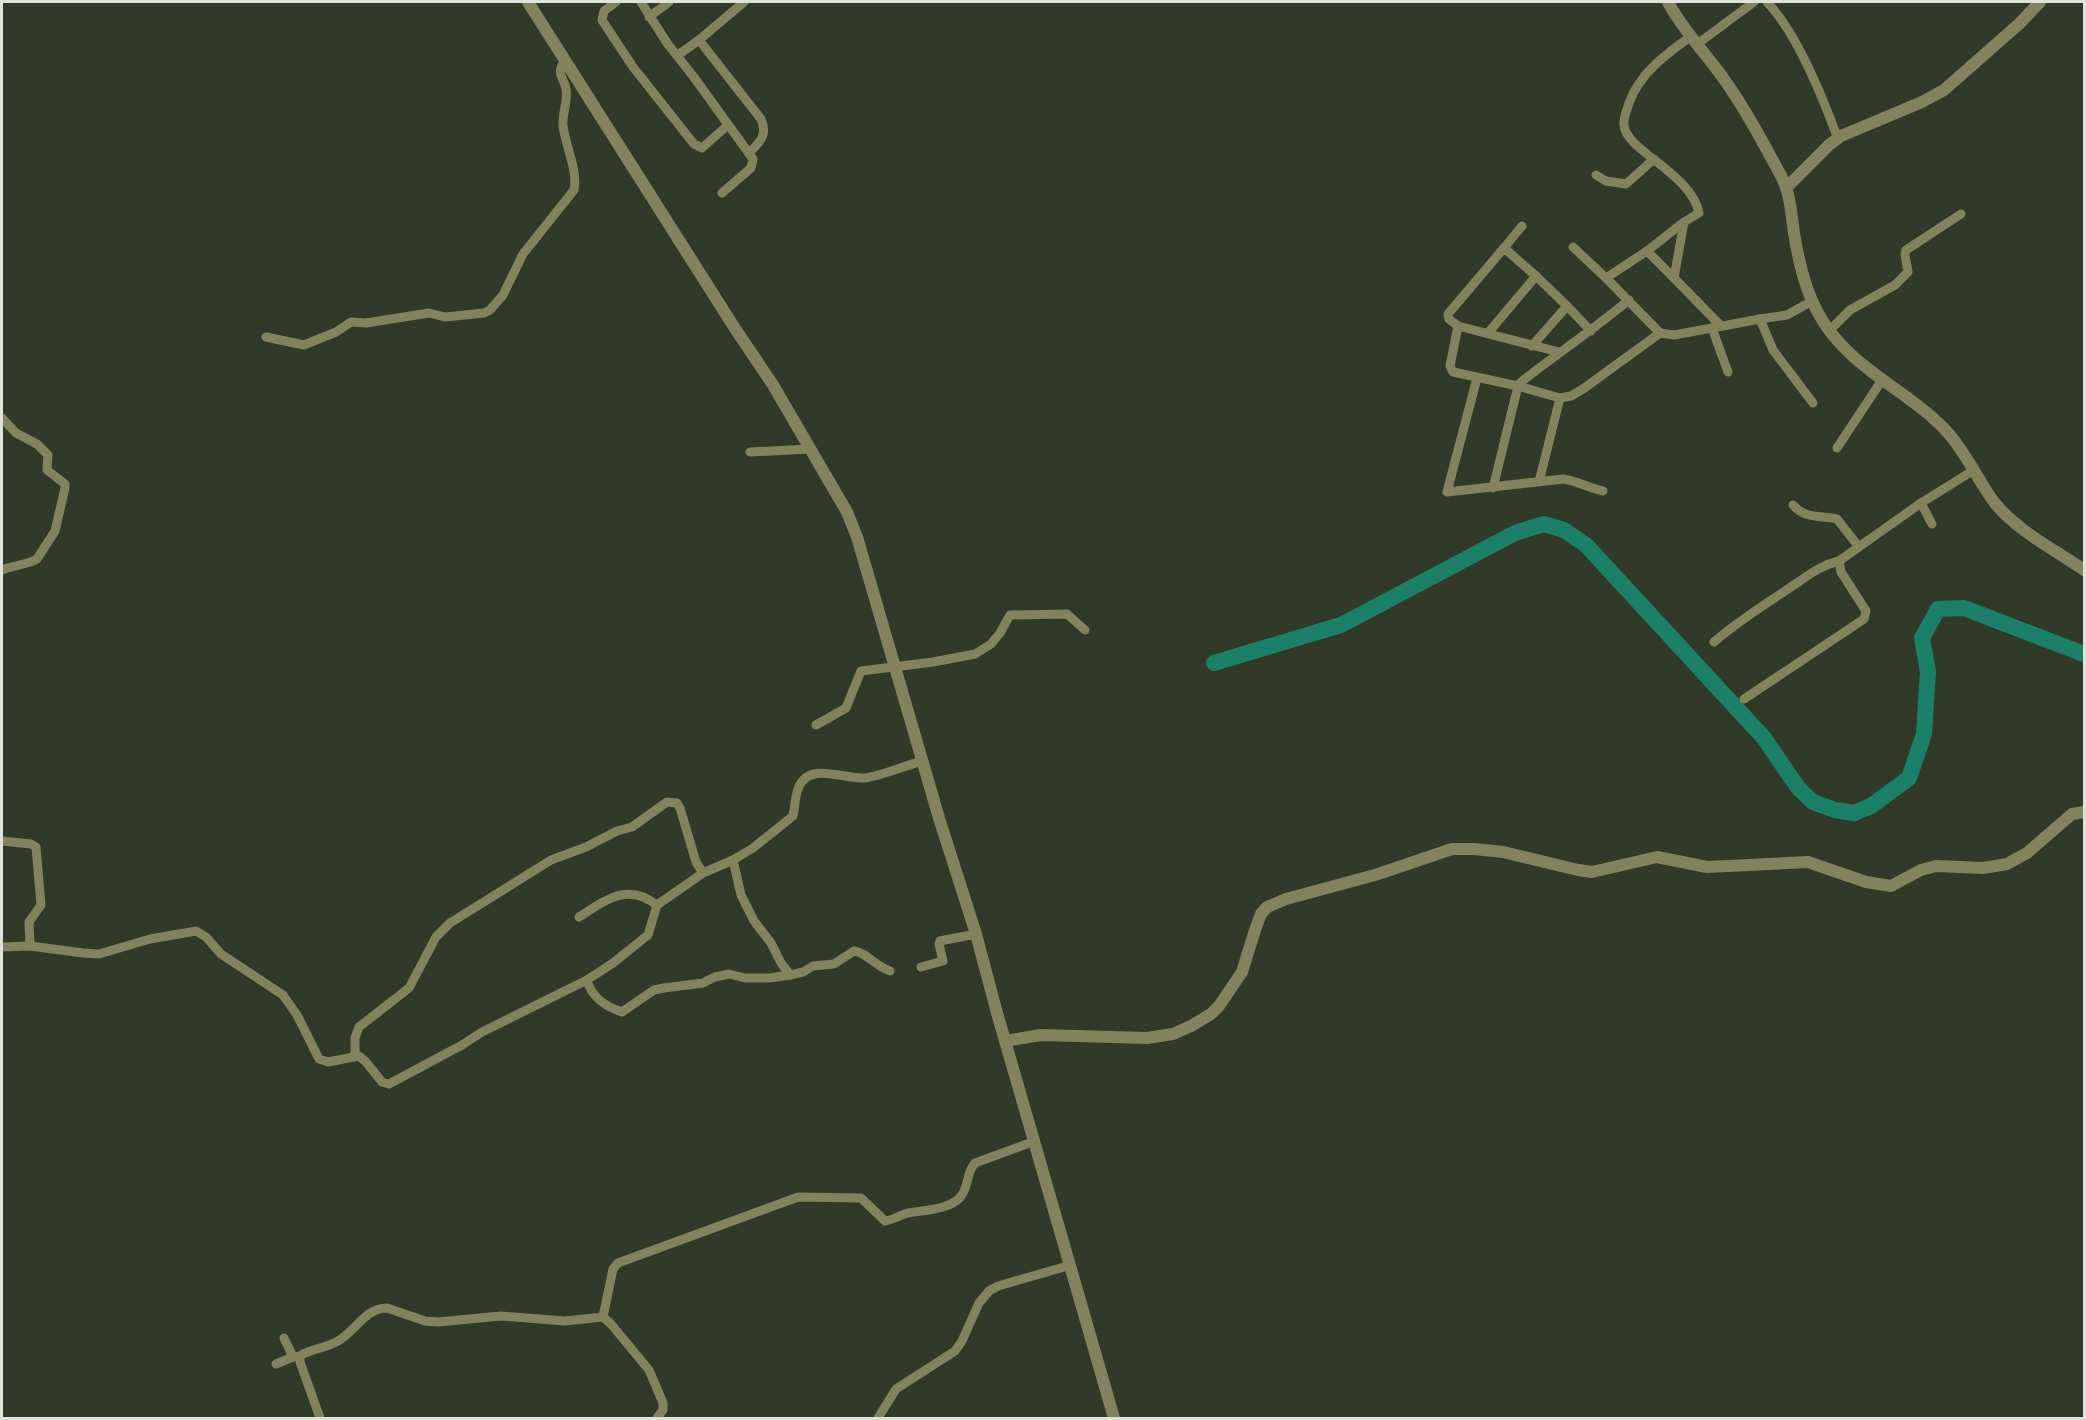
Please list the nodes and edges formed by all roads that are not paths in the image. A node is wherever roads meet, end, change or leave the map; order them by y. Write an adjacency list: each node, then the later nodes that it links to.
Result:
1 (616, 2): 15 (street)
2 (641, 2): 10 (street)
3 (669, 2): 10 (street)
4 (744, 2): 11 (street)
5 (1668, 2): 12 (street)
6 (1754, 2): 12 (street)
7 (1767, 2): 16 (street)
8 (2040, 2): 16 (street)
9 (531, 3): 14 (street)
10 (649, 17): 13 (street)
11 (699, 40): 13 (street); 17 (street)
12 (1693, 41): 18 (street); 20 (street)
13 (678, 55): 15 (street)
14 (565, 60): 41 (street); 52 (street)
15 (728, 125): 17 (street)
16 (1838, 139): 20 (street)
17 (751, 150): 21 (street)
18 (1654, 159): 19 (street); 23 (street)
19 (1596, 175)
20 (1786, 188): 32 (street)
21 (722, 193)
22 (1961, 214): 37 (street)
23 (1684, 222): 27 (street); 30 (street)
24 (1522, 226): 26 (street)
25 (1573, 247): 29 (street)
26 (1504, 248): 28 (street); 35 (street)
27 (1647, 251): 29 (street); 30 (street)
28 (1536, 276): 33 (street); 39 (street)
29 (1606, 278): 31 (street)
30 (1674, 278): 36 (street)
31 (1629, 300): 38 (street); 40 (street)
32 (1812, 301): 34 (street); 37 (street)
33 (1567, 306): 38 (street); 42 (street)
34 (1760, 319): 36 (street); 49 (street)
35 (1458, 326): 39 (street); 45 (street)
36 (1716, 327): 40 (street); 44 (street)
37 (1830, 330): 46 (street)
38 (1591, 331): 43 (street)
39 (1488, 333): 42 (street)
40 (1660, 333): 48 (street)
41 (266, 337)
42 (1532, 346): 43 (street)
43 (1559, 352): 47 (street)
44 (1728, 372)
45 (1477, 378): 47 (street); 56 (street)
46 (1882, 380): 51 (street); 54 (street)
47 (1518, 386): 48 (street); 56 (street)
48 (1560, 398): 55 (street)
49 (1813, 403)
50 (2, 418): 63 (street)
51 (1837, 448)
52 (809, 449): 53 (street); 67 (street)
53 (750, 452)
54 (1974, 470): 58 (street); 64 (street)
55 (1539, 482): 56 (street); 57 (street)
56 (1493, 488)
57 (1603, 491)
58 (1921, 503): 60 (street); 61 (street)
59 (1793, 506): 61 (street)
60 (1932, 524)
61 (1858, 547): 62 (street)
62 (1839, 561): 66 (street); 68 (street)
63 (2, 570)
64 (2085, 570)
65 (1085, 630): 67 (street)
66 (1714, 642)
67 (895, 667): 69 (street); 70 (street)
68 (1744, 699)
69 (816, 725)
70 (923, 761): 73 (street); 77 (street)
71 (2085, 812): 84 (street)
72 (2, 841): 78 (street)
73 (734, 860): 74 (street); 82 (street)
74 (704, 873): 75 (street); 85 (street)
75 (657, 905): 76 (street); 83 (street)
76 (579, 917)
77 (976, 934): 80 (street); 84 (street)
78 (30, 946): 79 (street); 85 (street)
79 (2, 947)
80 (921, 967)
81 (890, 971): 82 (street)
82 (790, 975): 83 (street)
83 (587, 981): 85 (street)
84 (1005, 1041): 86 (street)
85 (355, 1056)
86 (1035, 1141): 87 (street); 88 (street)
87 (1071, 1265): 94 (street); 95 (street)
88 (603, 1317): 90 (street); 93 (street)
89 (284, 1338): 90 (street)
90 (297, 1357): 91 (street); 92 (street)
91 (276, 1364)
92 (320, 1419)
93 (657, 1419)
94 (878, 1419)
95 (1114, 1419)

